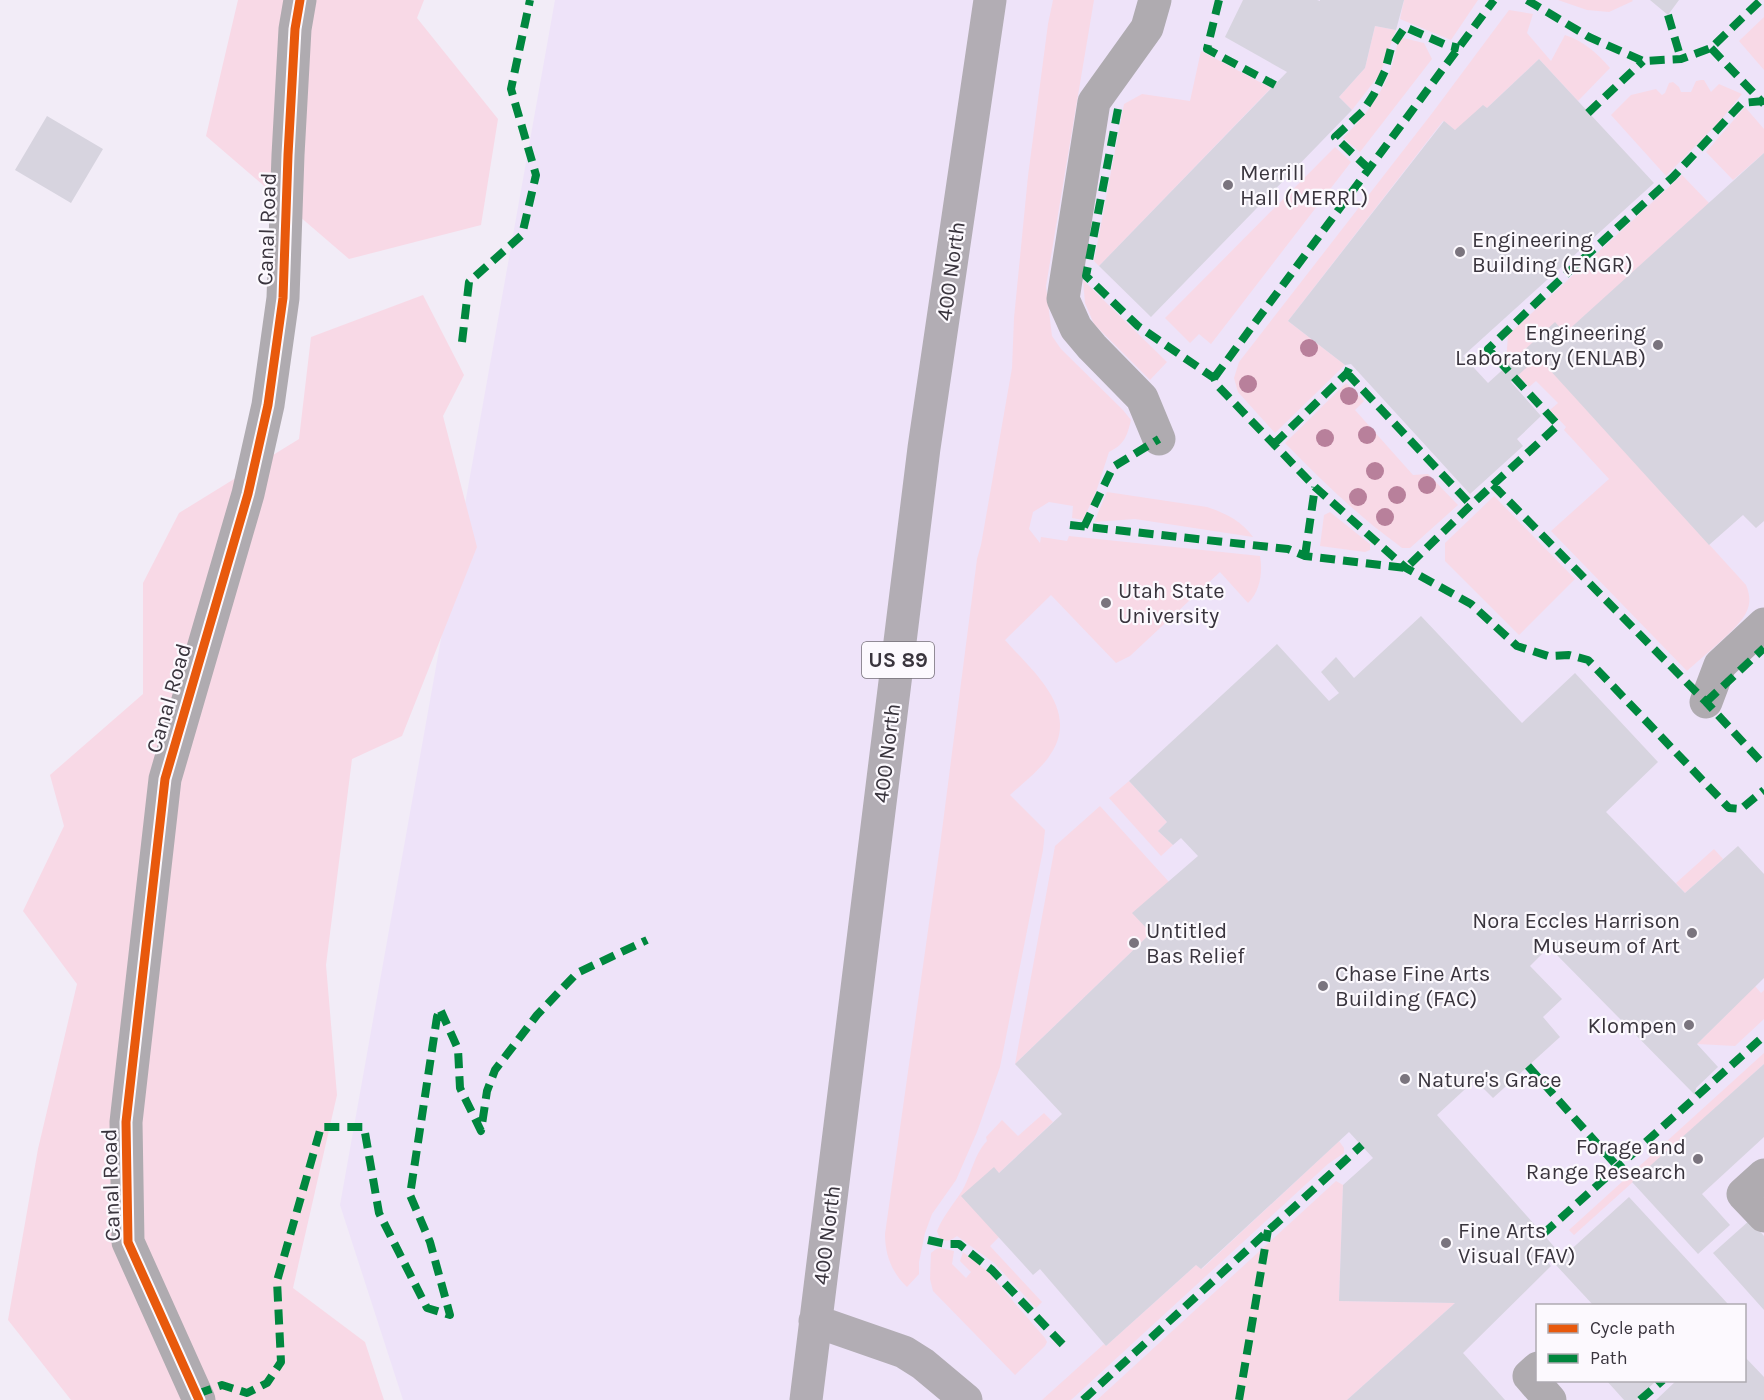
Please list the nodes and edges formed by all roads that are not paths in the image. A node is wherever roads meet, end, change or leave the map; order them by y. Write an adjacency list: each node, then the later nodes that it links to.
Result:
1 (300, 0): 11 (lane, Canal Road)
2 (990, 0): 9 (main road, 400 North / US 89)
3 (1155, 0): 4 (lane)
4 (1159, 440)
5 (1764, 624): 6 (lane)
6 (1706, 702)
7 (1764, 1175): 8 (lane)
8 (1764, 1216)
9 (815, 1321): 12 (main road, 400 North / US 89); 13 (main road)
10 (1536, 1370): 14 (lane)
11 (199, 1400)
12 (806, 1400)
13 (966, 1400)
14 (1550, 1400)

